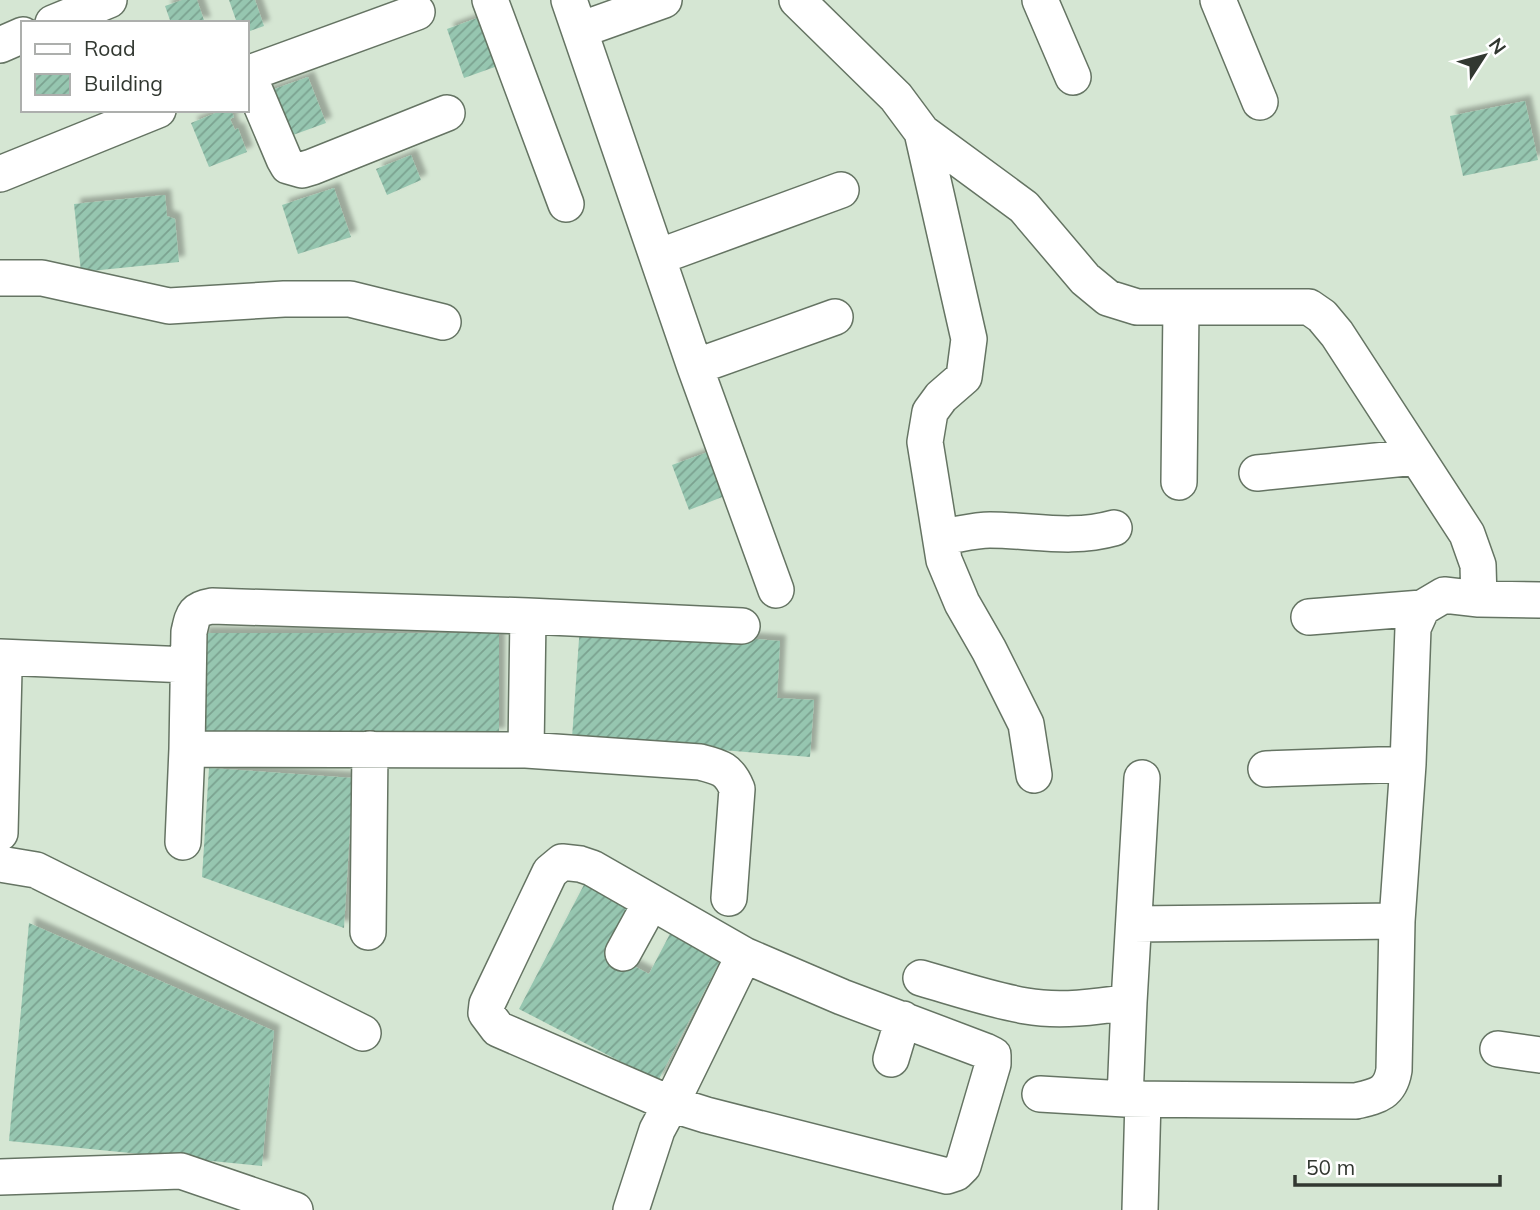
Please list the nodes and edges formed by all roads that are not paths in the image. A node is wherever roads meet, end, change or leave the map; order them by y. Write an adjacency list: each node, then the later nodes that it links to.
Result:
1 (109, 0): 9 (street)
2 (490, 0): 21 (street)
3 (664, 0): 8 (street)
4 (797, 0): 18 (street)
5 (1041, 0): 14 (street)
6 (1218, 0): 15 (street)
7 (417, 12): 12 (street)
8 (574, 15): 22 (street)
9 (58, 21)
10 (21, 36): 11 (street)
11 (0, 45)
12 (248, 74)
13 (248, 76): 17 (street)
14 (1073, 77)
15 (1259, 102)
16 (153, 112): 19 (street)
17 (447, 113)
18 (922, 132): 24 (street); 32 (street)
19 (0, 174)
20 (841, 190): 22 (street)
21 (566, 204)
22 (658, 257): 27 (street)
23 (0, 278): 26 (street)
24 (1181, 307): 28 (street); 30 (street)
25 (835, 317): 27 (street)
26 (443, 322)
27 (695, 367): 33 (street)
28 (1416, 457): 29 (street); 34 (street)
29 (1257, 473)
30 (1179, 482)
31 (1114, 528): 32 (street)
32 (941, 537): 47 (street)
33 (776, 590)
34 (1479, 599): 35 (street); 36 (street)
35 (1540, 600)
36 (1422, 608): 38 (street); 45 (street)
37 (528, 616): 39 (street); 41 (street); 44 (street)
38 (1309, 617)
39 (742, 626)
40 (1, 665): 41 (street); 49 (street)
41 (188, 673): 42 (street)
42 (187, 749): 43 (street); 50 (street)
43 (370, 750): 44 (street); 56 (street)
44 (526, 750): 52 (street)
45 (1408, 764): 46 (street); 54 (street)
46 (1266, 769)
47 (1034, 775)
48 (1142, 778): 55 (street)
49 (0, 833)
50 (183, 842)
51 (0, 864): 62 (street)
52 (729, 898)
53 (651, 902): 57 (street); 58 (street); 68 (street)
54 (1397, 921): 55 (street); 67 (street)
55 (1134, 923): 60 (street)
56 (368, 932)
57 (623, 953)
58 (744, 956): 61 (street); 68 (street)
59 (921, 978): 60 (street)
60 (1129, 1002): 67 (street)
61 (903, 1019): 65 (street); 68 (street)
62 (363, 1033)
63 (1498, 1049): 64 (street)
64 (1540, 1055)
65 (891, 1059)
66 (1040, 1094): 67 (street)
67 (1134, 1099): 72 (street)
68 (671, 1104): 71 (street)
69 (0, 1177): 70 (street)
70 (295, 1210)
71 (631, 1210)
72 (1140, 1210)

